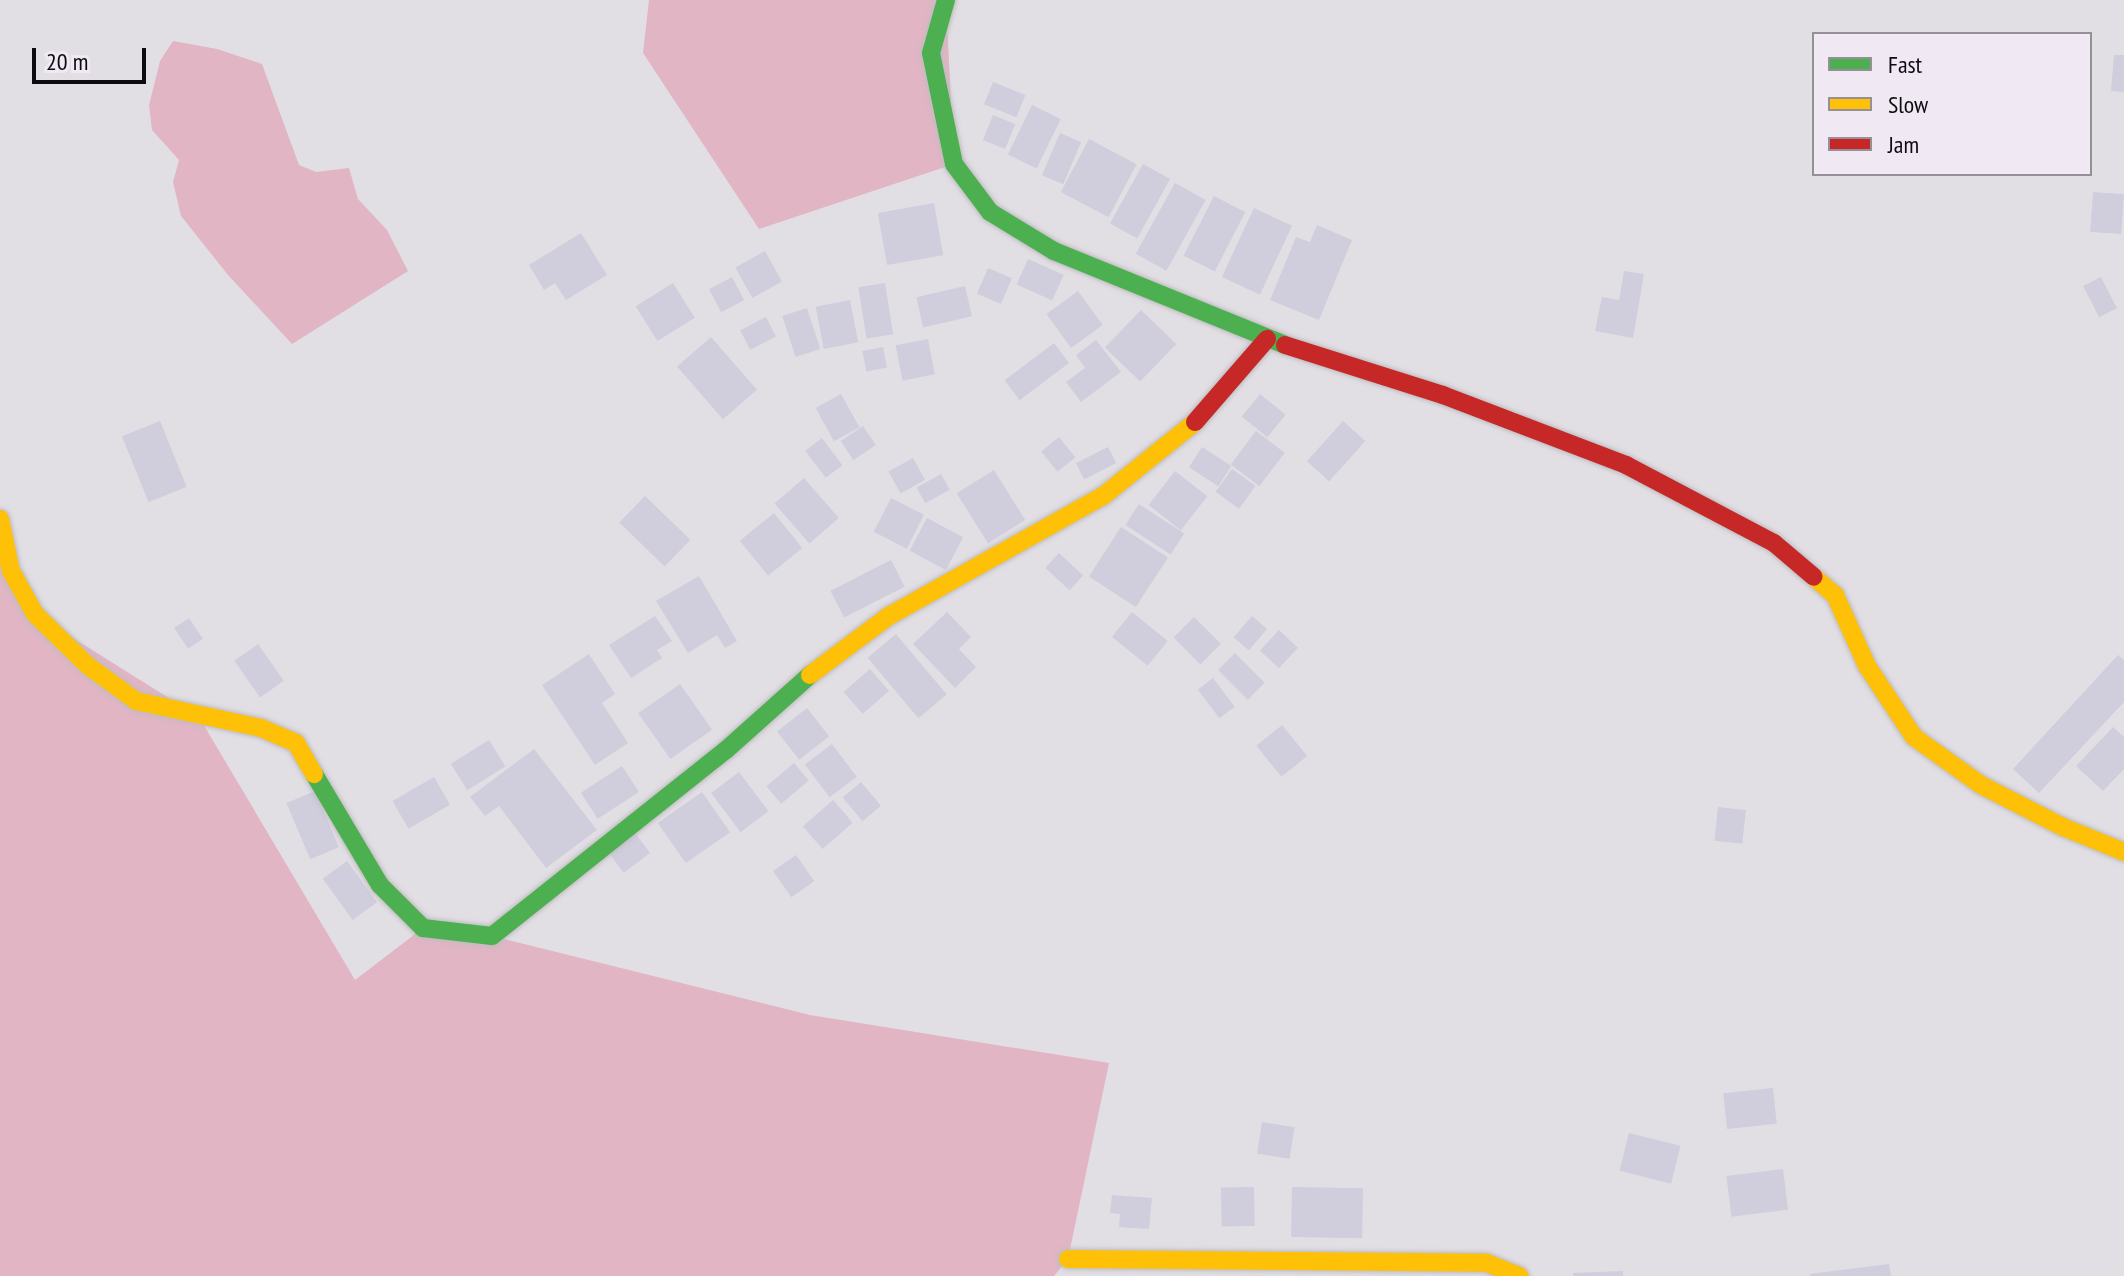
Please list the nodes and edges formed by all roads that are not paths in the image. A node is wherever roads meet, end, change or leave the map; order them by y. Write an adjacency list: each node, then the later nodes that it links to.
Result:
1 (946, 0): 2 (street)
2 (1267, 339): 3 (street); 4 (street)
3 (0, 519)
4 (2124, 852)
5 (1068, 1259): 6 (street)
6 (1519, 1276)

